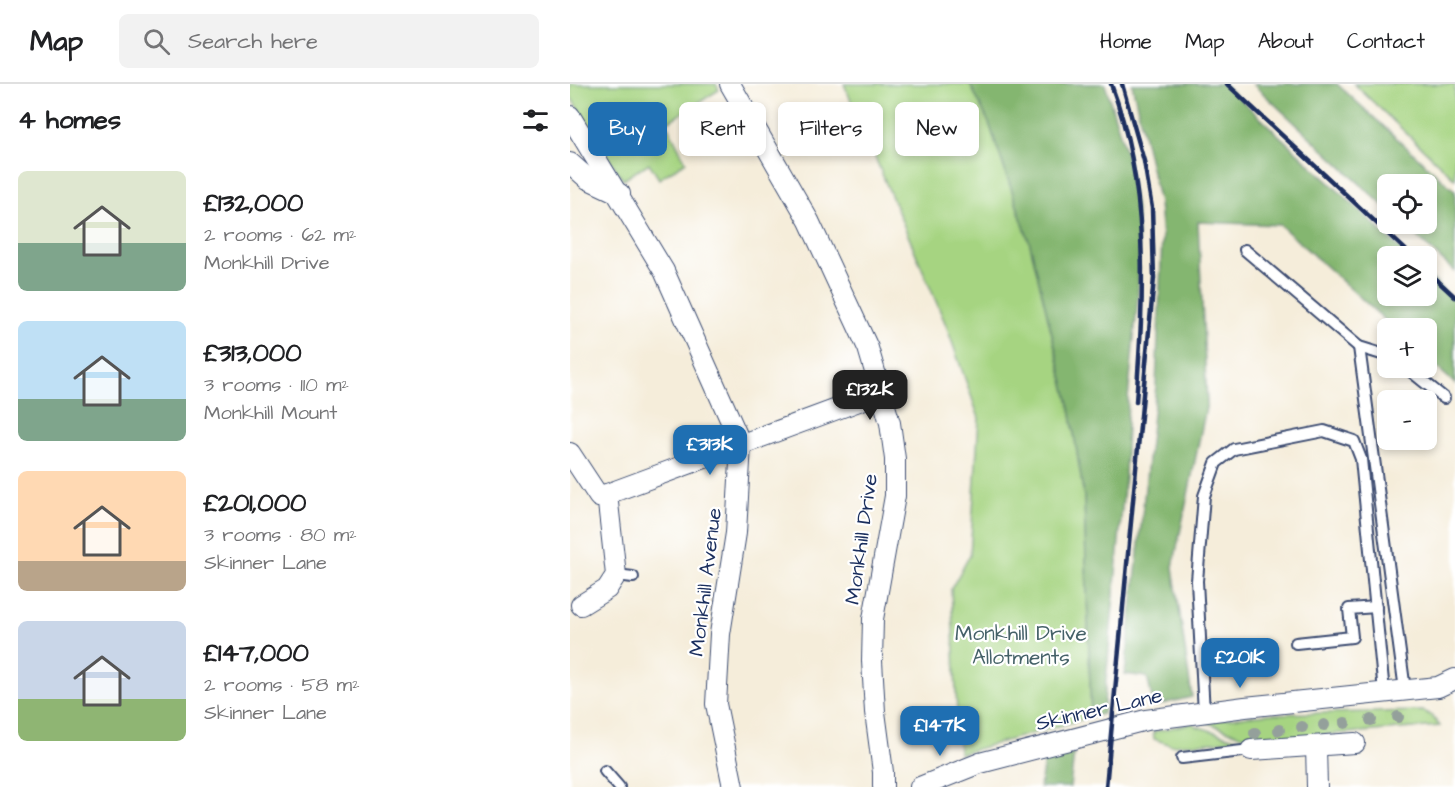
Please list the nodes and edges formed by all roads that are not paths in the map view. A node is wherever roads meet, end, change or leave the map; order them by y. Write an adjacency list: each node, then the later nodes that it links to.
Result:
1 (730, 84): 9 (street, Monkhill Drive)
2 (570, 116): 4 (street, Monkhill Avenue)
3 (570, 163): 4 (street)
4 (620, 194): 11 (street, Monkhill Avenue)
5 (1245, 250): 6 (lane)
6 (1359, 346): 7 (lane); 18 (lane)
7 (1377, 352)
8 (1419, 378): 10 (lane)
9 (883, 392): 11 (street); 28 (street, Monkhill Drive)
10 (1444, 398)
11 (741, 444): 13 (street); 27 (street, Monkhill Avenue)
12 (570, 453): 13 (street)
13 (607, 494): 14 (street)
14 (581, 604)
15 (1376, 607): 16 (lane); 19 (lane); 20 (lane)
16 (1296, 643)
17 (1449, 687): 18 (street, Skinner Lane)
18 (1405, 690): 19 (street, Skinner Lane)
19 (1384, 693): 20 (street, Skinner Lane)
20 (1204, 713): 29 (street, Skinner Lane)
21 (1355, 743): 22 (street)
22 (1316, 746): 23 (street); 30 (street)
23 (1251, 750): 24 (lane)
24 (1182, 758)
25 (605, 771): 26 (lane)
26 (619, 787)
27 (733, 787)
28 (883, 787)
29 (920, 787)
30 (1317, 787)

